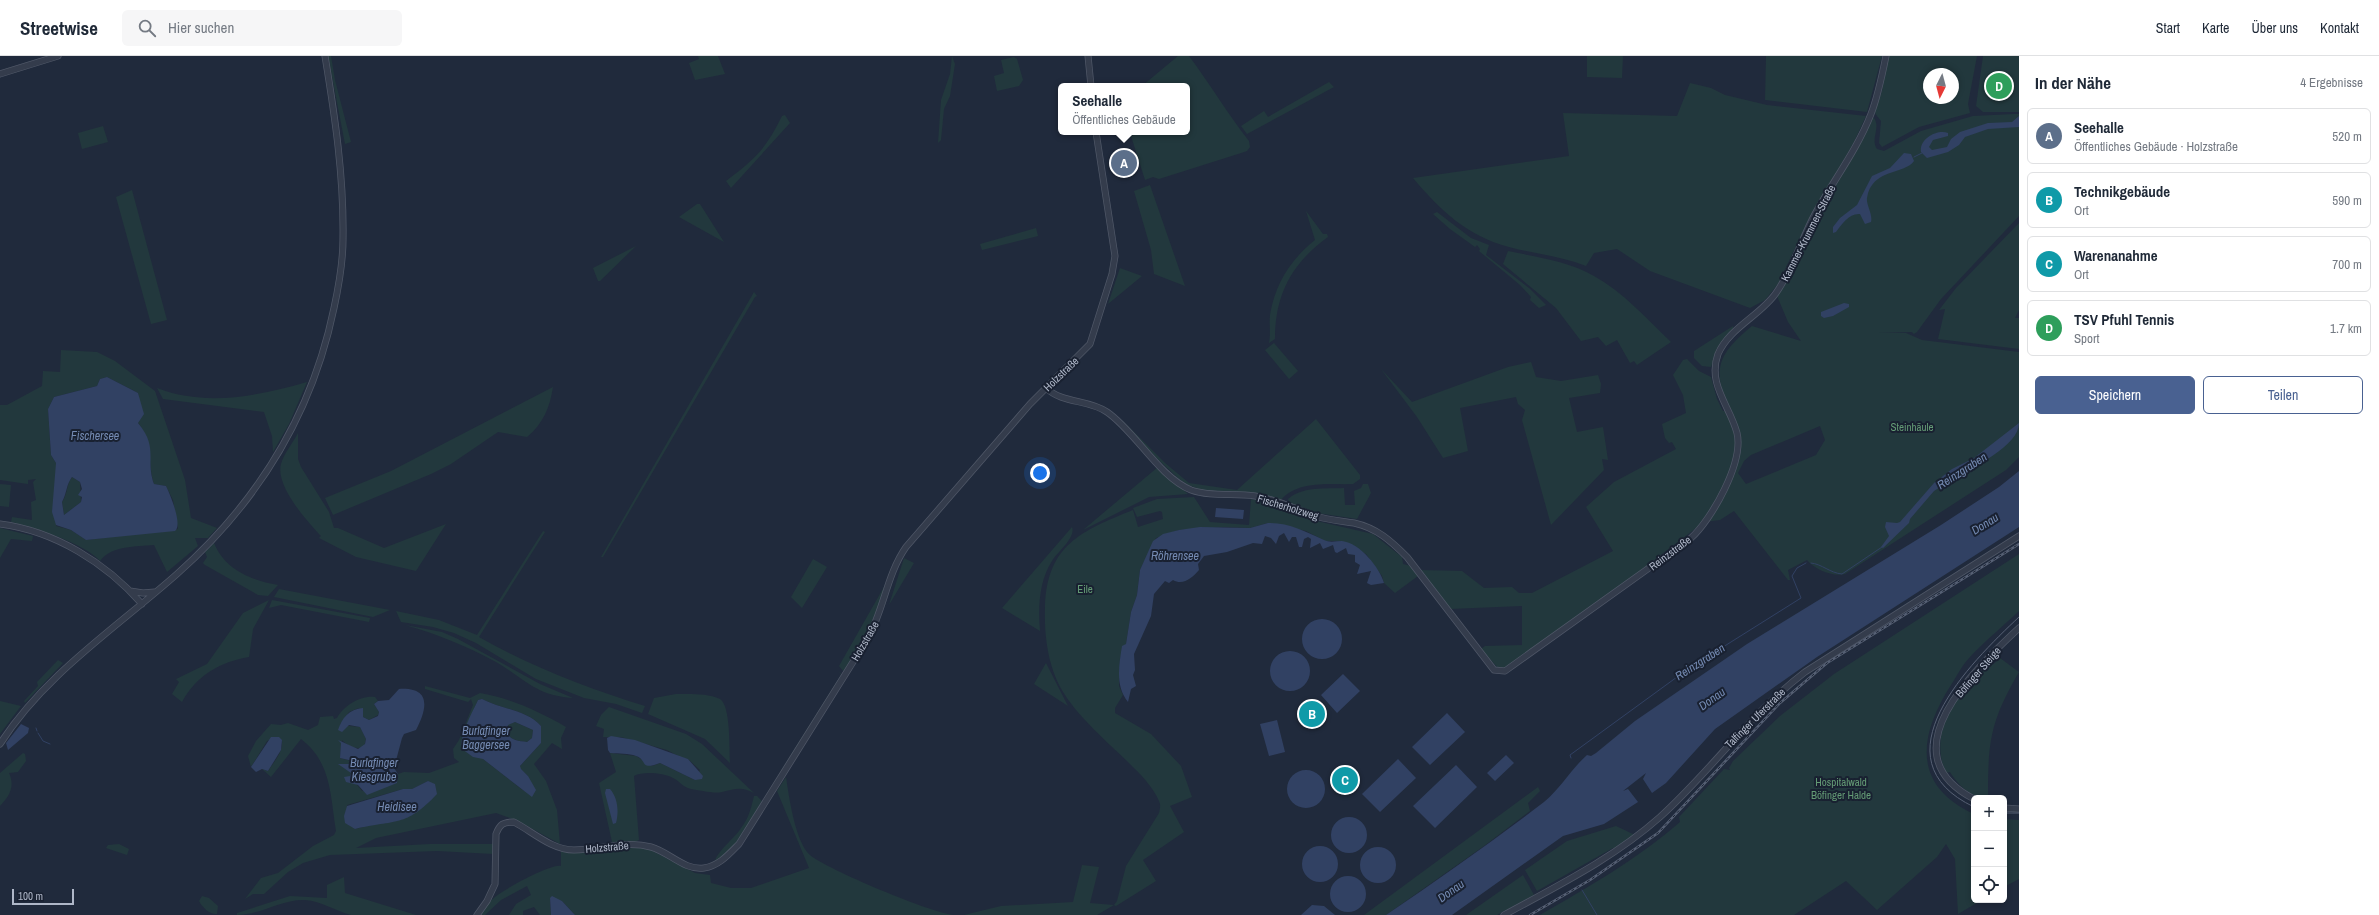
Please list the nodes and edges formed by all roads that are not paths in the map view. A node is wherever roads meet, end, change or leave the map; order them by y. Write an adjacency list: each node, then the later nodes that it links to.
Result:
1 (58, 56): 5 (street)
2 (325, 56): 13 (street)
3 (1088, 56): 6 (street)
4 (1886, 56): 8 (street, Kammer-Krummen-Straße)
5 (0, 74)
6 (1091, 83)
7 (1096, 135): 9 (street, Holzstraße)
8 (1715, 372): 16 (street, Reinzstraße)
9 (1046, 388): 16 (street, Fischerholzweg); 21 (street, Holzstraße)
10 (0, 524): 12 (street)
11 (2019, 536): 22 (street, Talfinger Uferstraße)
12 (130, 591): 13 (street); 14 (street)
13 (157, 592): 14 (street)
14 (142, 604): 17 (street)
15 (2019, 628): 18 (street, Böfinger Steige)
16 (1500, 672)
17 (0, 744)
18 (1971, 798)
19 (2007, 808): 20 (street)
20 (2019, 809)
21 (477, 915)
22 (1504, 915)

